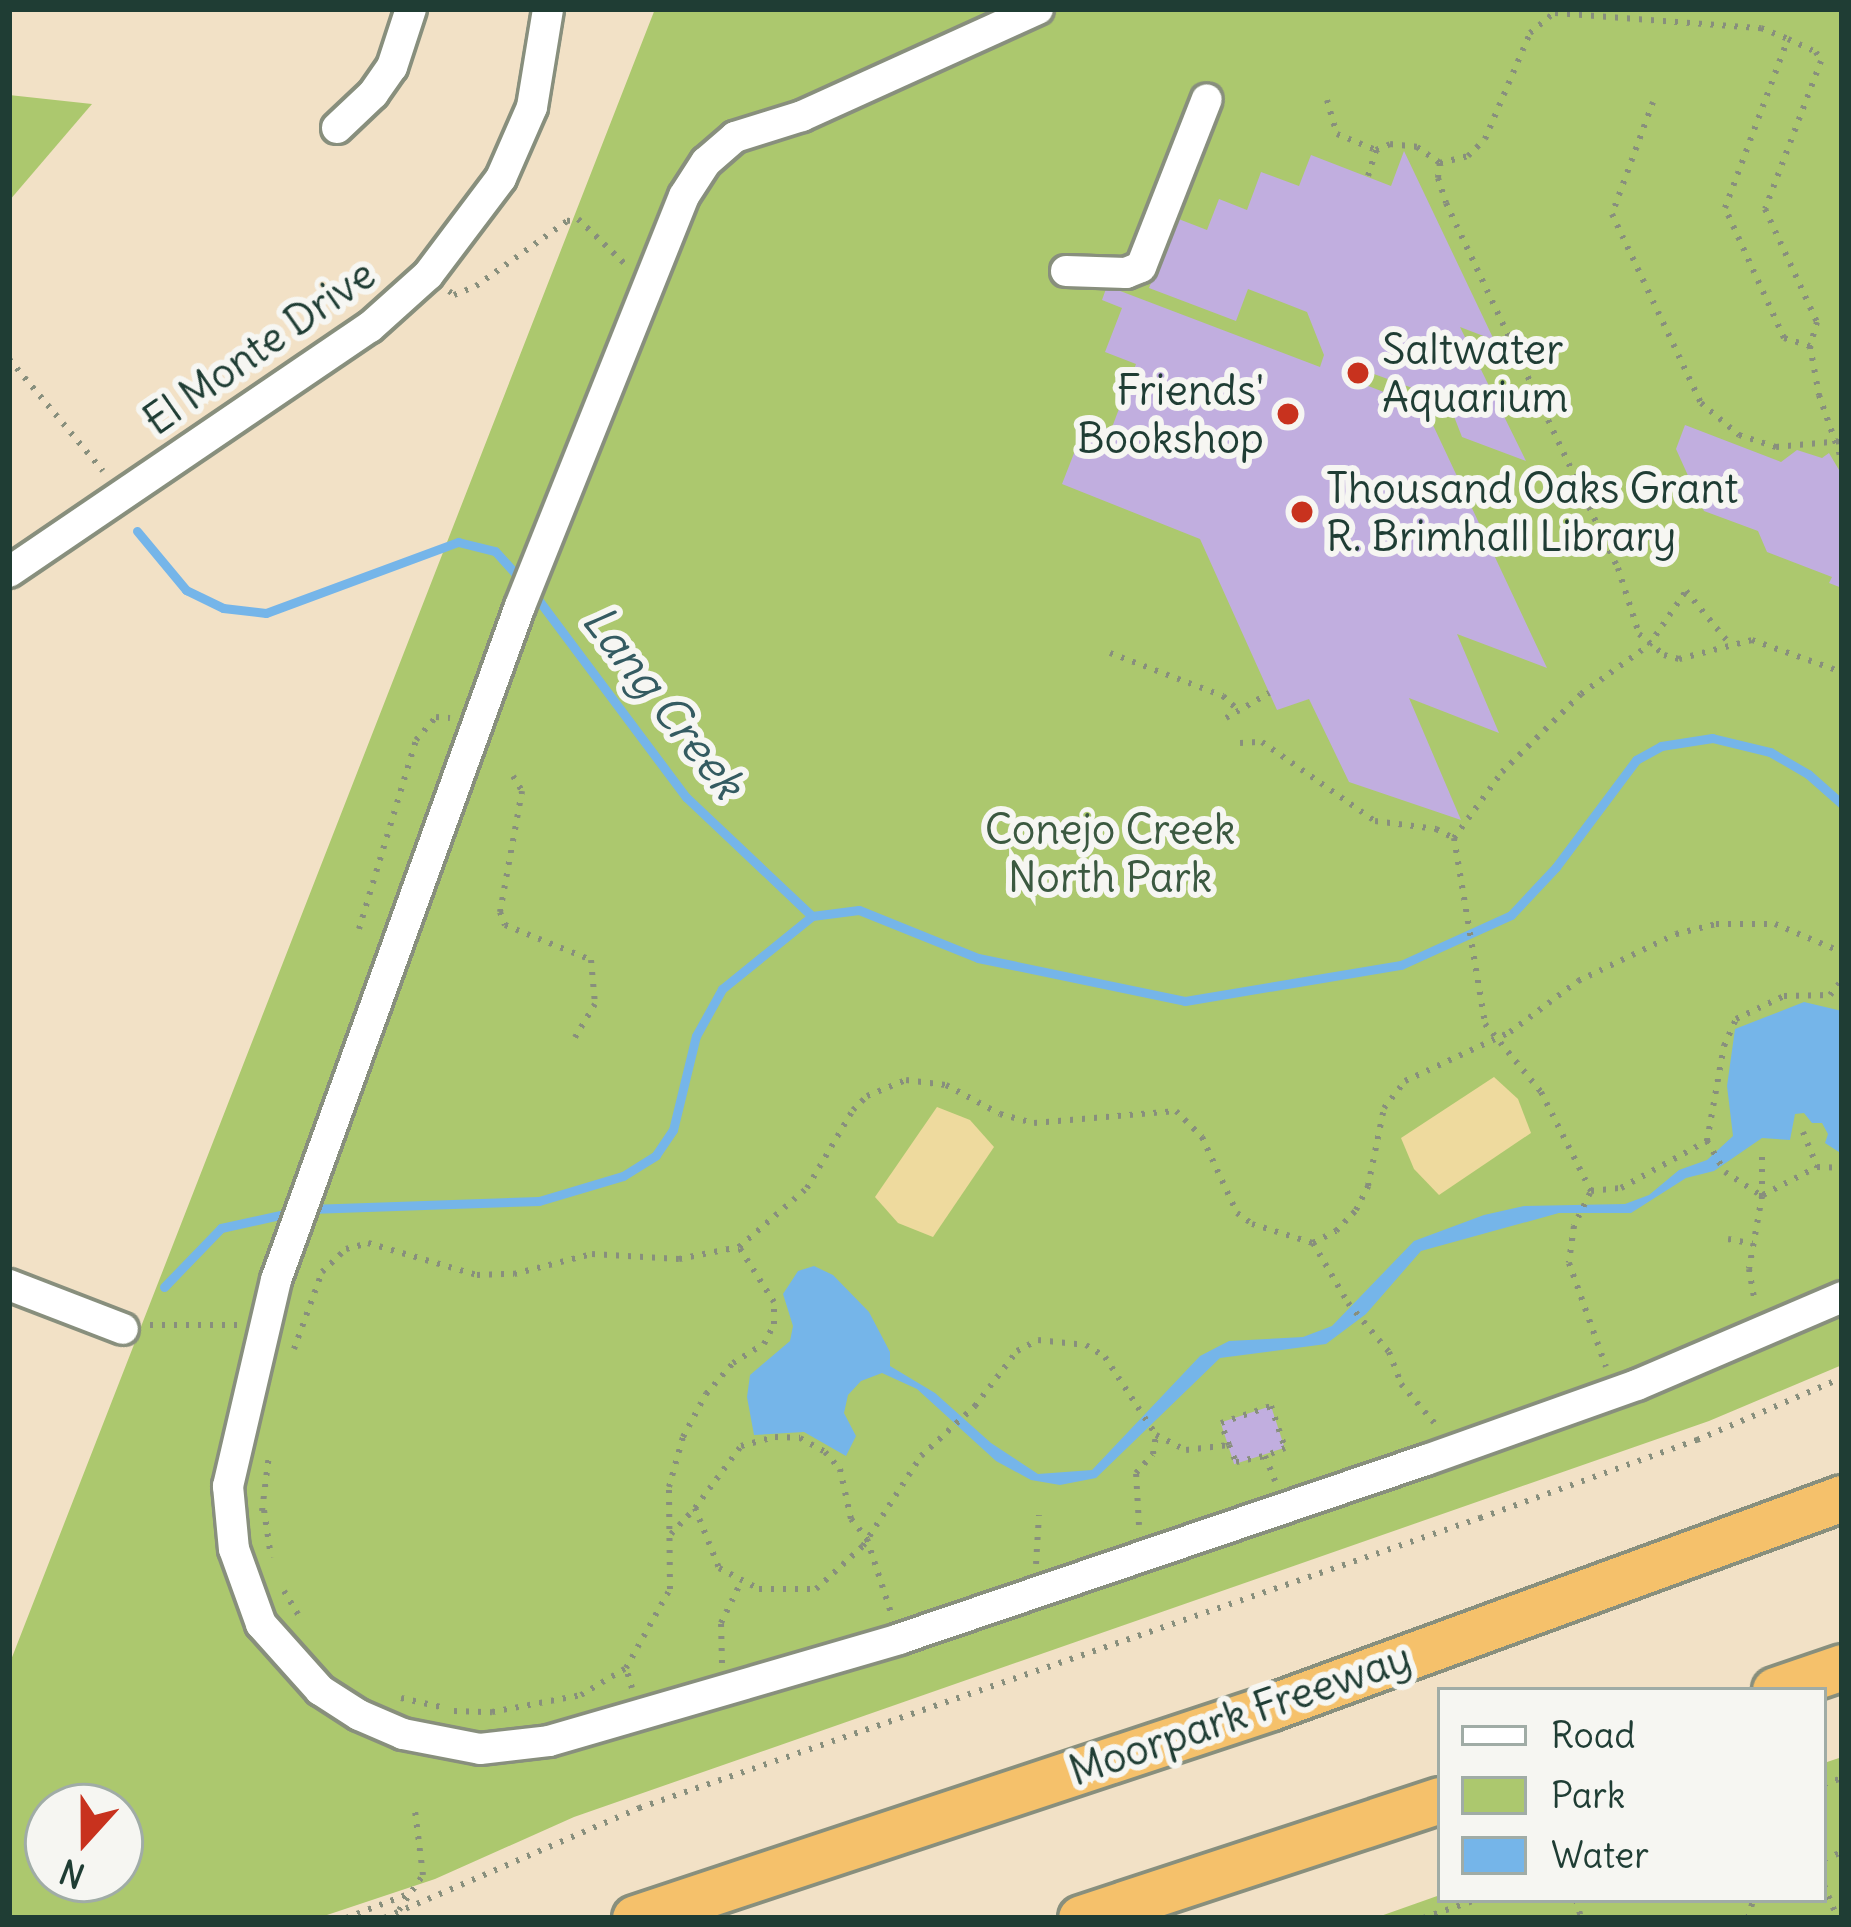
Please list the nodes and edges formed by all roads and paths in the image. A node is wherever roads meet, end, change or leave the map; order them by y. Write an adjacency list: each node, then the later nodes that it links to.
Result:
1 (410, 9): 9 (street)
2 (548, 9): 14 (street, El Monte Drive)
3 (1038, 9): 15 (street)
4 (1557, 11): 5 (path); 11 (path)
5 (1788, 40): 16 (path); 16 (path)
6 (1208, 99): 13 (street)
7 (1327, 100): 10 (path)
8 (1653, 102): 18 (path)
9 (337, 128)
10 (1376, 150): 11 (path); 12 (path)
11 (1440, 163): 25 (path)
12 (1368, 176)
13 (1066, 271)
14 (428, 275): 15 (path); 22 (street, El Monte Drive)
15 (651, 276): 31 (street)
16 (1810, 346): 19 (path)
17 (9, 358): 22 (path)
18 (1749, 439): 19 (path); 20 (path)
19 (1839, 443): 21 (path)
20 (1745, 448)
21 (1842, 460)
22 (122, 495): 23 (street, El Monte Drive)
23 (9, 572)
24 (1728, 642): 25 (path); 25 (path); 27 (path)
25 (1648, 645): 34 (path)
26 (1110, 653): 29 (path)
27 (1842, 672)
28 (1269, 693): 29 (path)
29 (1239, 711): 30 (path)
30 (1226, 718)
31 (476, 725): 35 (path); 53 (street)
32 (1240, 743): 34 (path)
33 (513, 776): 38 (path)
34 (1454, 838): 39 (path)
35 (358, 929)
36 (1842, 952): 39 (path)
37 (1842, 980): 41 (path)
38 (575, 1036)
39 (1495, 1040): 45 (path); 48 (path)
40 (1803, 1132): 43 (path)
41 (1707, 1141): 45 (path); 46 (path)
42 (1762, 1152): 46 (path)
43 (1817, 1167): 44 (path); 46 (path)
44 (1842, 1168)
45 (1591, 1191): 58 (path)
46 (1762, 1196): 49 (path)
47 (1728, 1239): 49 (path)
48 (1313, 1243): 50 (path); 62 (path)
49 (1753, 1244): 55 (path)
50 (739, 1247): 56 (path); 72 (path)
51 (9, 1285): 54 (street)
52 (1842, 1297): 55 (street)
53 (264, 1325): 54 (path); 69 (street)
54 (123, 1329)
55 (1764, 1332): 58 (street)
56 (292, 1357)
57 (1842, 1378): 91 (path)
58 (1616, 1393): 62 (street)
59 (1156, 1435): 60 (path); 73 (path); 74 (path)
60 (1229, 1445): 63 (path); 63 (path)
61 (269, 1450): 68 (path)
62 (1448, 1451): 66 (street)
63 (1265, 1456): 66 (path)
64 (1842, 1486): 71 (highway)
65 (1842, 1498): 71 (highway, Moorpark Freeway)
66 (1286, 1507): 74 (street)
67 (695, 1508): 72 (path); 73 (path); 77 (path)
68 (264, 1510): 69 (path); 75 (path)
69 (228, 1514): 86 (street)
70 (1039, 1514): 78 (path)
71 (1783, 1520): 94 (highway, Moorpark Freeway)
72 (671, 1534): 81 (path)
73 (867, 1539): 77 (path); 80 (path)
74 (1150, 1554): 78 (street)
75 (273, 1565)
76 (280, 1580): 79 (path)
77 (741, 1582): 85 (path)
78 (1045, 1590): 80 (street)
79 (309, 1632)
80 (899, 1639): 85 (street)
81 (626, 1668): 84 (path); 86 (path)
82 (1838, 1669): 83 (highway)
83 (1784, 1687)
84 (382, 1688)
85 (728, 1690): 86 (street)
86 (639, 1715)
87 (1437, 1801): 95 (highway)
88 (415, 1811): 89 (path)
89 (414, 1892): 91 (path); 92 (path)
90 (1467, 1903): 96 (path)
91 (397, 1912): 93 (path)
92 (346, 1918)
93 (384, 1918)
94 (634, 1918)
95 (1081, 1918)
96 (1423, 1918)

